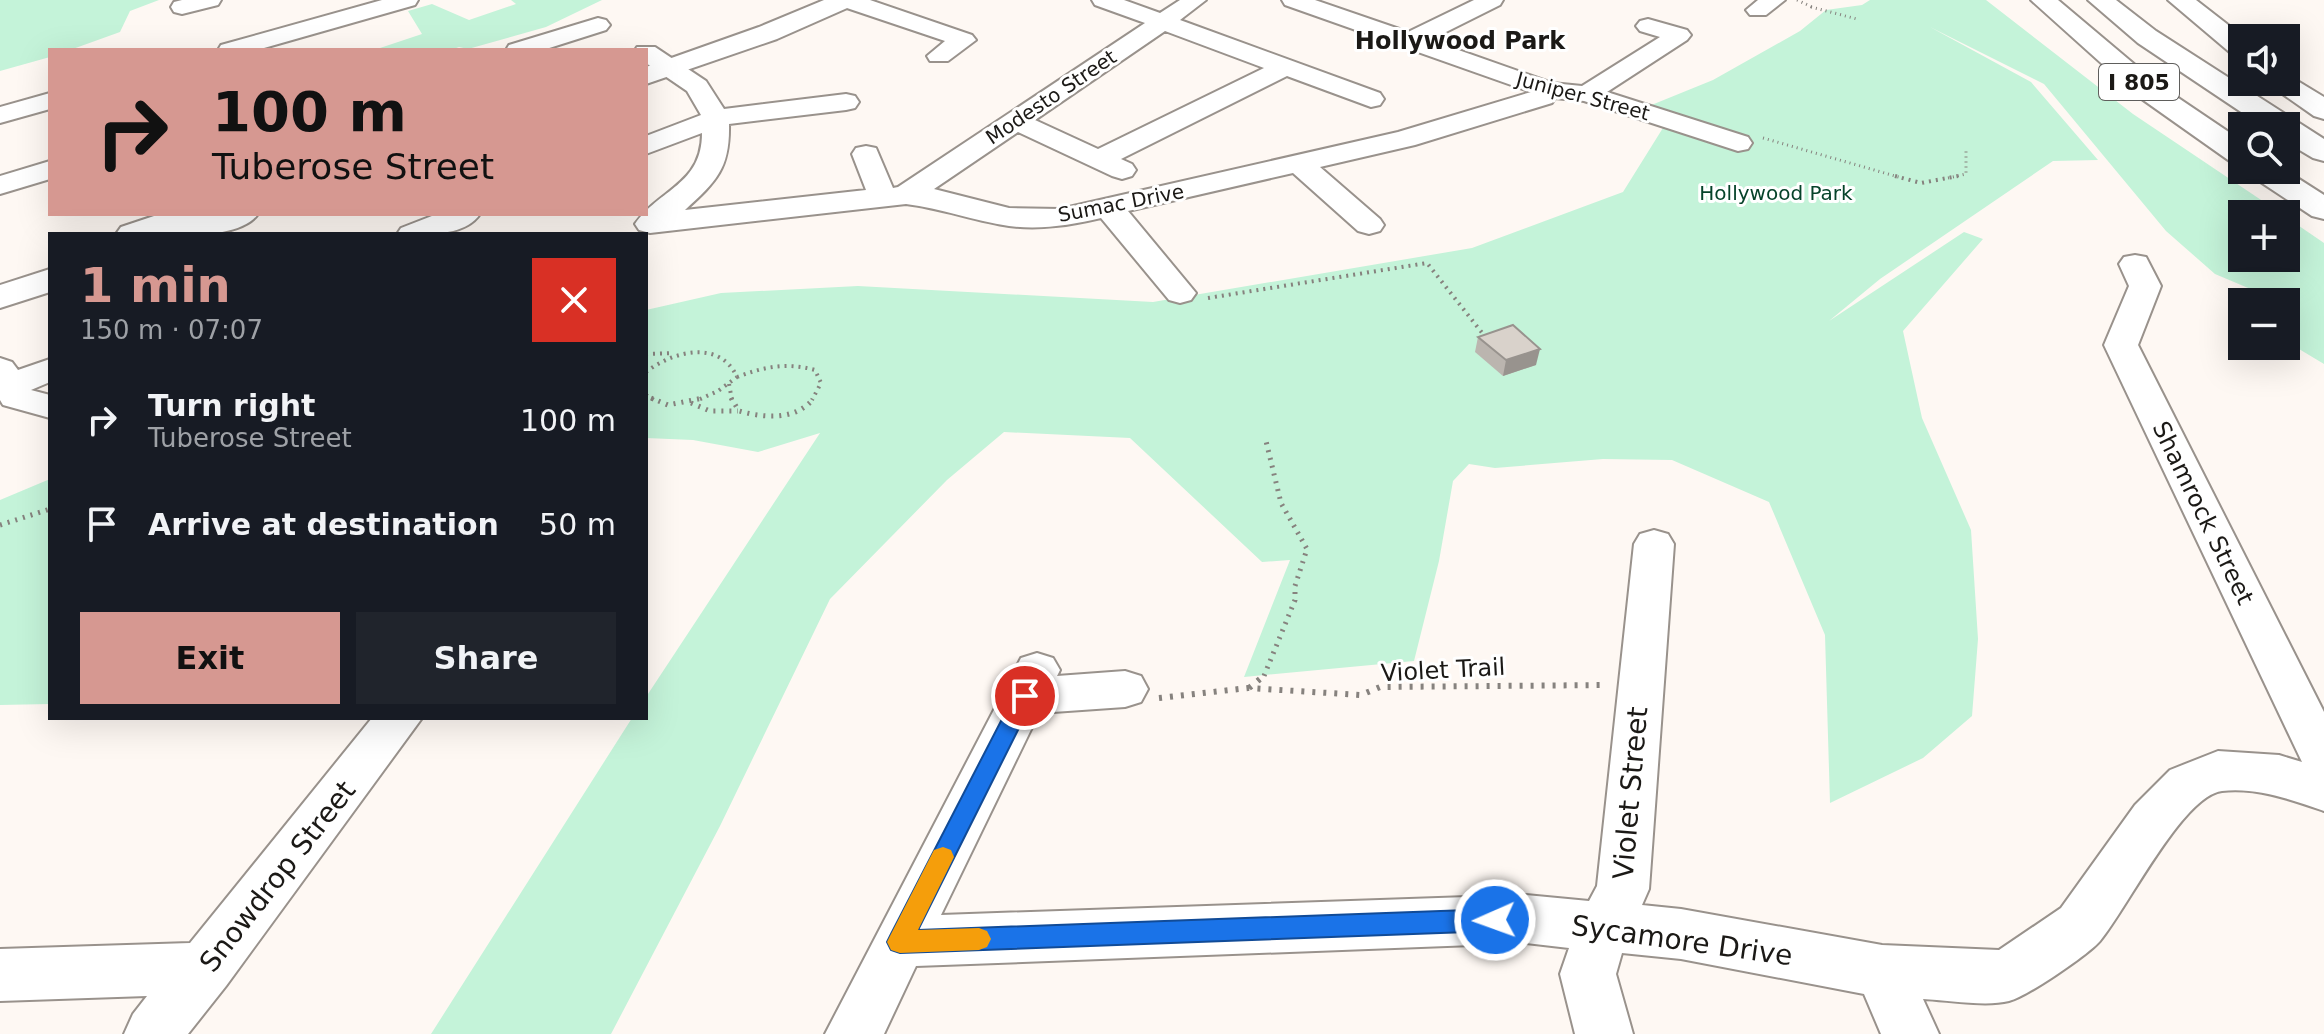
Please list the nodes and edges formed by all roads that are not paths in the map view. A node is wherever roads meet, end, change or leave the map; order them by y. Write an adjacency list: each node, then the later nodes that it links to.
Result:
1 (210, 0): 12 (street)
2 (407, 0): 18 (street)
3 (811, 0): 22 (main road)
4 (845, 0): 21 (street); 22 (main road)
5 (1103, 0): 13 (street)
6 (1195, 0): 13 (street, Modesto Street)
7 (1296, 0): 17 (street, Juniper Street)
8 (1492, 0): 17 (street)
9 (2043, 0): 38 (main road, I 805)
10 (2100, 0): 31 (main road, I 805)
11 (2180, 0): 16 (main road)
12 (182, 7)
13 (1163, 21): 23 (street); 34 (street, Modesto Street)
14 (1648, 26): 26 (street)
15 (597, 35): 19 (street); 20 (street)
16 (2228, 38)
17 (1409, 41): 24 (street, Juniper Street)
18 (237, 48)
19 (529, 48)
20 (624, 48)
21 (939, 56)
22 (651, 61): 33 (street)
23 (1288, 66): 27 (street); 41 (street)
24 (1548, 90): 26 (street, Juniper Street); 42 (street, Sumac Drive)
25 (2300, 93): 30 (main road)
26 (1587, 94): 36 (street, Juniper Street)
27 (1371, 99)
28 (48, 102): 32 (street)
29 (846, 102): 33 (street)
30 (2324, 110)
31 (2261, 112)
32 (0, 115)
33 (716, 118): 37 (street); 54 (street)
34 (1016, 121): 41 (street); 47 (street, Modesto Street)
35 (2300, 137): 39 (main road, I 805)
36 (1750, 141)
37 (648, 145)
38 (2228, 145)
39 (2324, 152)
40 (866, 154): 47 (street)
41 (1099, 159): 44 (street)
42 (1300, 164): 48 (street, Sumac Drive); 53 (street)
43 (48, 171): 46 (street)
44 (1133, 175)
45 (2286, 184): 49 (main road)
46 (0, 185)
47 (895, 197): 48 (street, Sumac Drive); 54 (street, Sumac Drive)
48 (1108, 207): 62 (street)
49 (2324, 209)
50 (187, 216): 55 (main road)
51 (236, 216): 56 (main road)
52 (460, 216): 57 (street)
53 (1369, 225)
54 (645, 228)
55 (139, 232)
56 (190, 232)
57 (417, 232)
58 (48, 263): 60 (main road)
59 (2135, 264): 70 (street, Shamrock Street)
60 (0, 279)
61 (48, 281): 63 (main road)
62 (1180, 293)
63 (0, 297)
64 (48, 370): 65 (street)
65 (3, 381): 66 (street)
66 (48, 406)
67 (1654, 544): 72 (street, Violet Street)
68 (1125, 689): 73 (street)
69 (397, 720): 74 (street, Snowdrop Street)
70 (2324, 759)
71 (2324, 790): 75 (street, Sycamore Drive)
72 (1603, 927): 73 (street, Sycamore Drive); 75 (street, Sycamore Drive); 79 (street, Violet Street)
73 (900, 942): 78 (street)
74 (207, 968): 76 (street); 77 (street, Snowdrop Street)
75 (1882, 971): 80 (street)
76 (0, 975)
77 (153, 1034)
78 (854, 1034)
79 (1604, 1034)
80 (1910, 1034)

